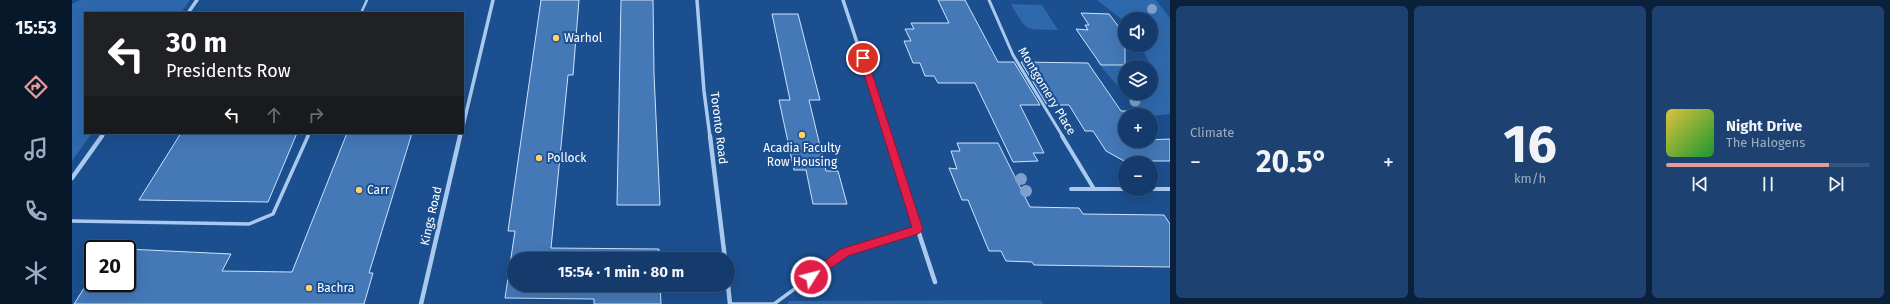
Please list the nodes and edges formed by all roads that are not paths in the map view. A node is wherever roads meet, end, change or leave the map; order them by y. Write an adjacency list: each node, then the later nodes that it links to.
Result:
1 (197, 0): 7 (street)
2 (367, 0): 8 (lane)
3 (493, 0): 9 (street)
4 (697, 0): 21 (street, Toronto Road)
5 (843, 0): 20 (street)
6 (990, 0): 14 (street, Montgomery Place)
7 (189, 12)
8 (361, 12)
9 (464, 122)
10 (103, 134): 13 (street)
11 (309, 134): 19 (lane)
12 (461, 134): 24 (street, Kings Road)
13 (72, 178)
14 (1094, 188): 15 (street); 16 (street)
15 (1071, 189)
16 (1118, 189)
17 (1158, 189): 18 (street)
18 (1170, 189)
19 (72, 221)
20 (918, 230): 22 (street); 25 (lane)
21 (724, 252)
22 (935, 282)
23 (729, 292): 25 (street)
24 (421, 304)
25 (730, 304)

